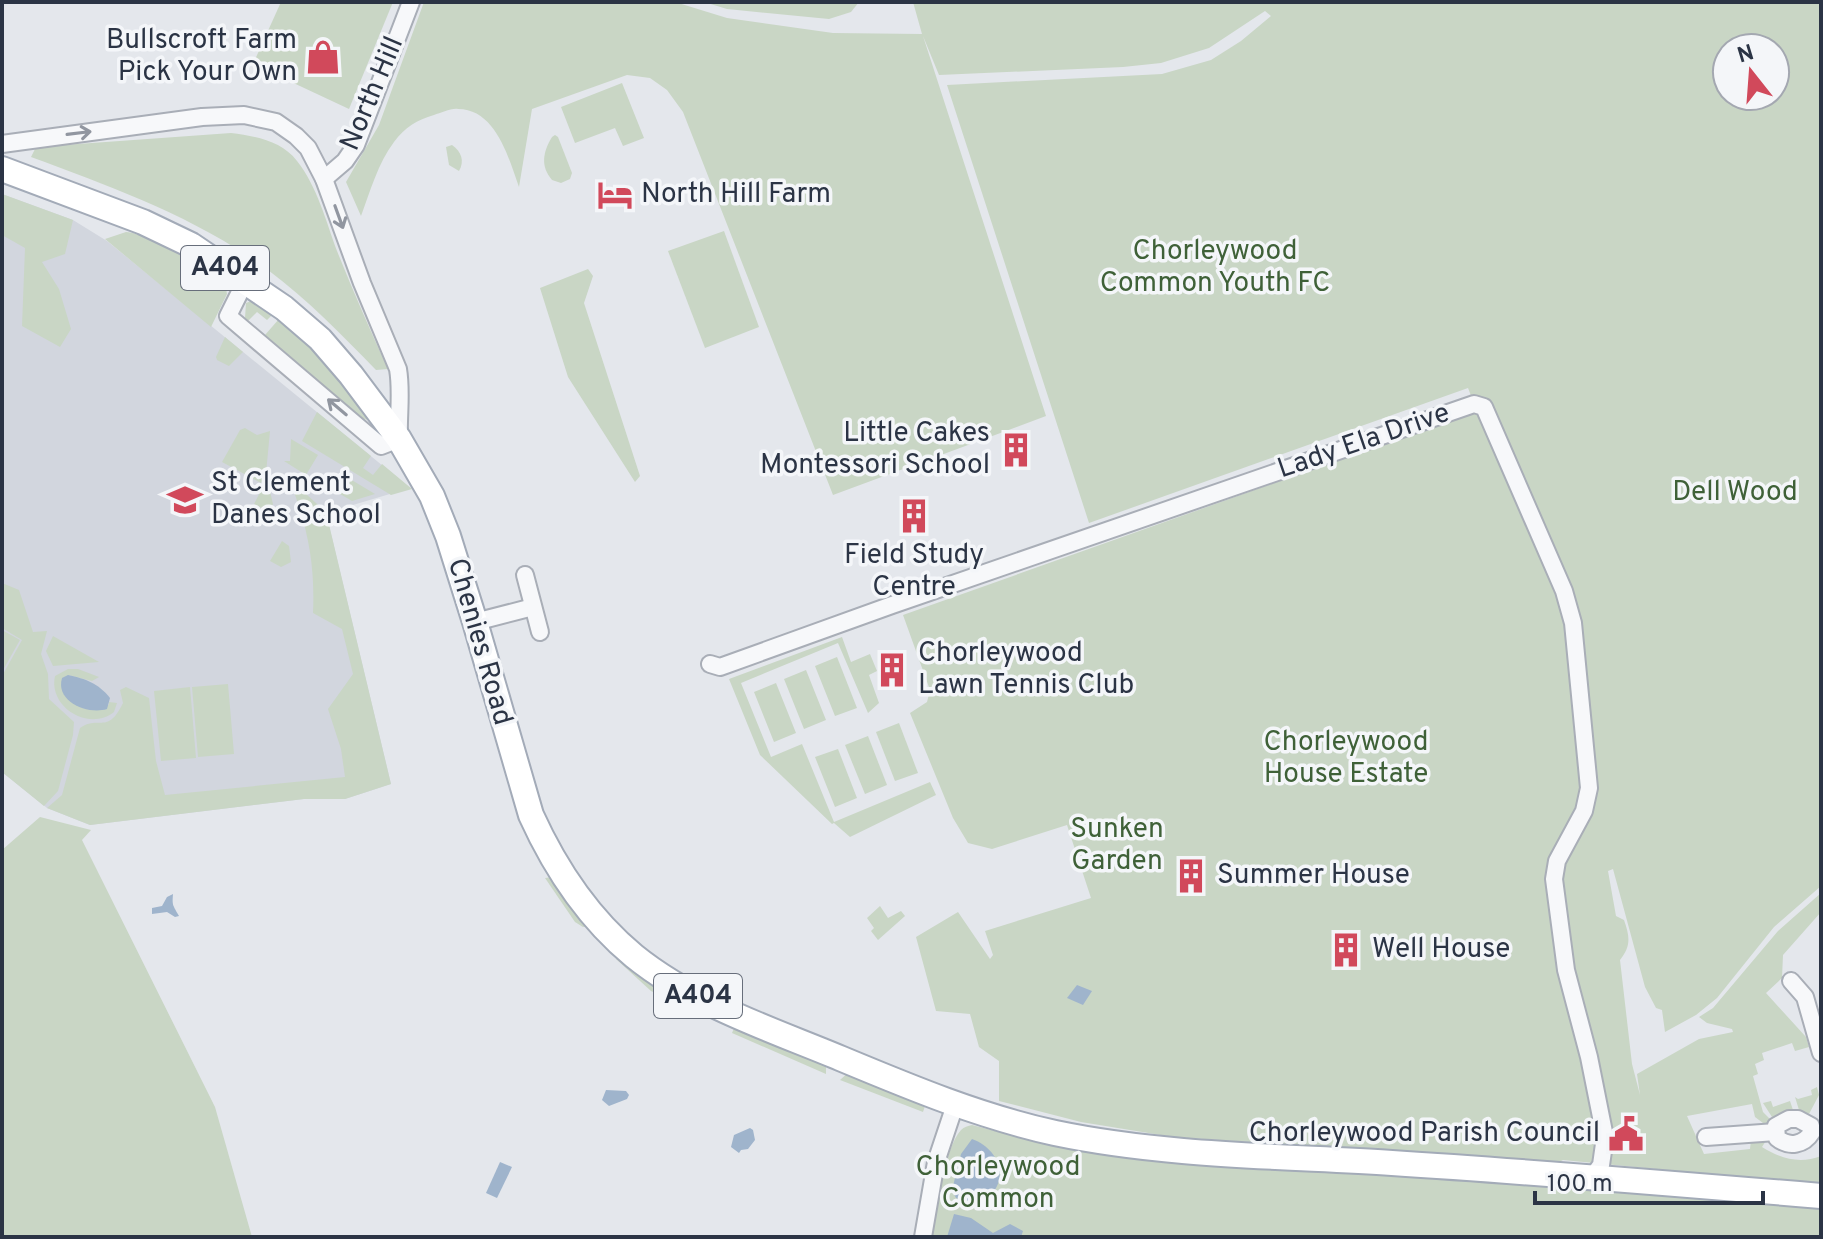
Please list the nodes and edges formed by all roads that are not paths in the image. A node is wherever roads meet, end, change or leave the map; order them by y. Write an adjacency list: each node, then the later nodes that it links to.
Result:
1 (411, 2): 4 (street, North Hill)
2 (2, 144): 4 (street, one-way to 4)
3 (2, 169): 5 (main road, Chenies Road / A404)
4 (324, 179): 6 (street, one-way to 6)
5 (245, 282): 6 (main road, Chenies Road / A404); 6 (street, one-way to 5)
6 (399, 439): 9 (main road, Chenies Road / A404)
7 (525, 575): 8 (street)
8 (533, 607): 9 (street); 10 (street)
9 (475, 622): 14 (main road, Chenies Road / A404)
10 (540, 632)
11 (710, 664): 17 (street, Lady Ela Drive)
12 (1791, 981): 13 (street)
13 (1821, 1053)
14 (955, 1105): 17 (main road, A404); 19 (street)
15 (1817, 1132): 16 (street)
16 (1706, 1137)
17 (1592, 1177): 18 (main road, A404)
18 (1821, 1196)
19 (923, 1237)

